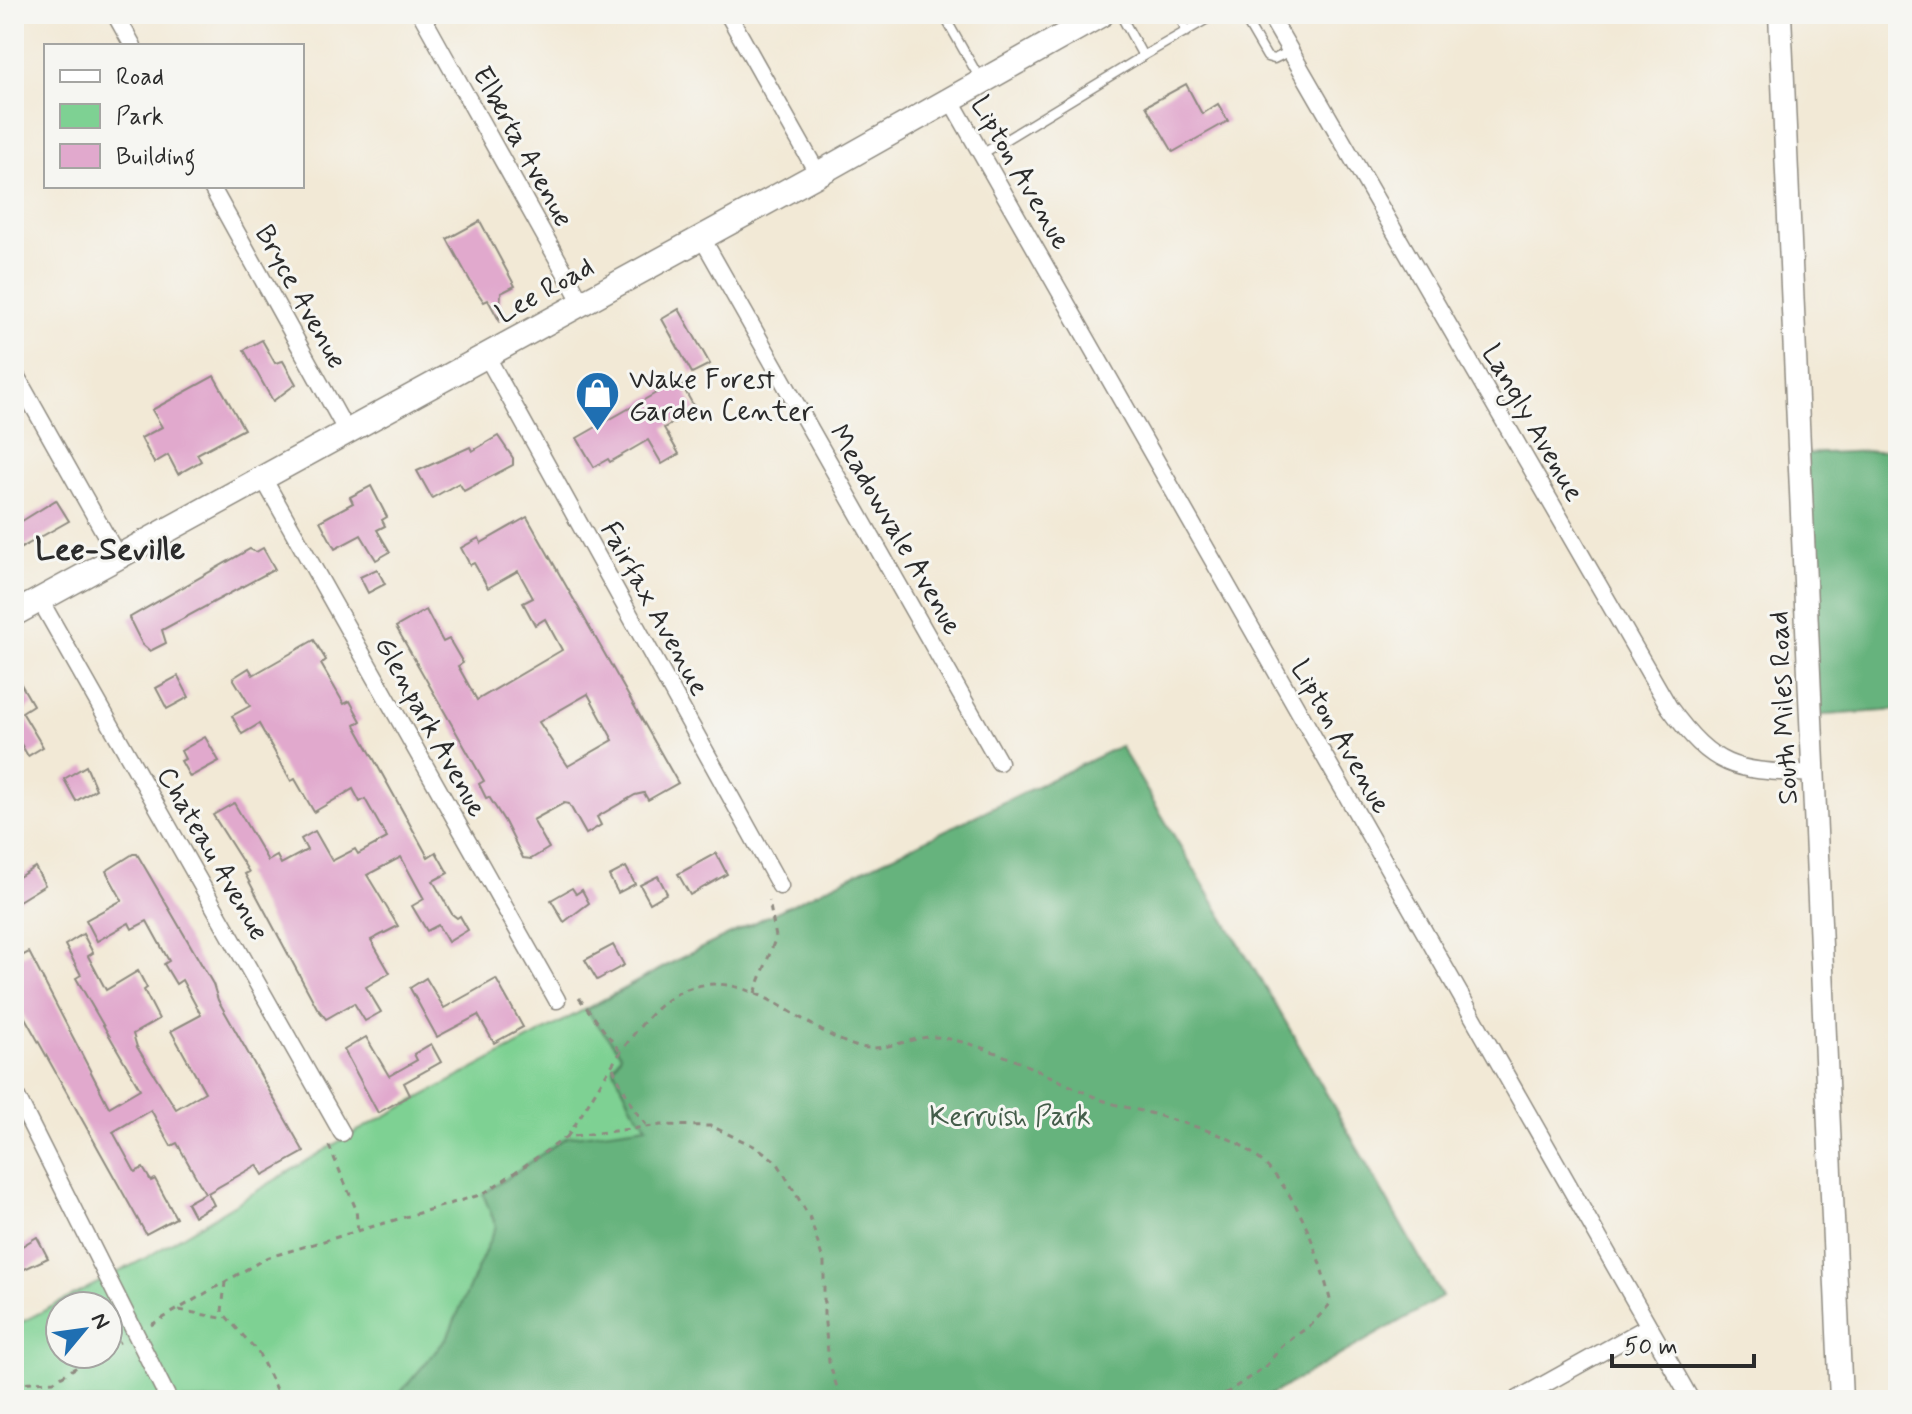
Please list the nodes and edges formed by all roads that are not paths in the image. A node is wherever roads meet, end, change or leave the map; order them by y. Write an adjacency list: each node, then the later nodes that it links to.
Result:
1 (115, 14): 13 (street)
2 (421, 14): 22 (street, Elberta Avenue)
3 (728, 14): 19 (street)
4 (943, 14): 16 (lane)
5 (1102, 14): 16 (main road, Lee Road)
6 (1120, 14): 15 (lane)
7 (1178, 14): 12 (lane)
8 (1216, 14): 12 (lane)
9 (1242, 14): 14 (lane)
10 (1269, 14): 14 (street, Langly Avenue)
11 (1780, 14): 31 (street, South Miles Road)
12 (1187, 32): 15 (lane)
13 (132, 44)
14 (1290, 51): 31 (street, Langly Avenue)
15 (1143, 56): 18 (lane)
16 (980, 80): 17 (main road, Lee Road)
17 (949, 97): 18 (street, Lipton Avenue); 19 (main road, Lee Road)
18 (982, 154): 36 (street, Lipton Avenue)
19 (818, 174): 21 (main road, Lee Road)
20 (212, 188): 25 (street, Bryce Avenue)
21 (702, 238): 22 (main road, Lee Road); 30 (street, Meadowvale Avenue)
22 (582, 303): 23 (main road, Lee Road)
23 (486, 355): 25 (main road, Lee Road); 32 (street, Fairfax Avenue)
24 (14, 372): 27 (street)
25 (347, 432): 26 (main road, Lee Road)
26 (263, 478): 27 (main road, Lee Road); 33 (street, Glenpark Avenue)
27 (118, 557): 28 (main road, Lee Road)
28 (40, 600): 29 (main road, Lee Road); 35 (street, Chateau Avenue)
29 (14, 614)
30 (999, 762)
31 (1815, 774): 40 (street, South Miles Road)
32 (773, 890)
33 (557, 1000)
34 (14, 1091): 37 (street)
35 (342, 1133)
36 (1647, 1327): 38 (street); 39 (street, Lipton Avenue)
37 (169, 1400)
38 (1516, 1400)
39 (1691, 1400)
40 (1841, 1400)

